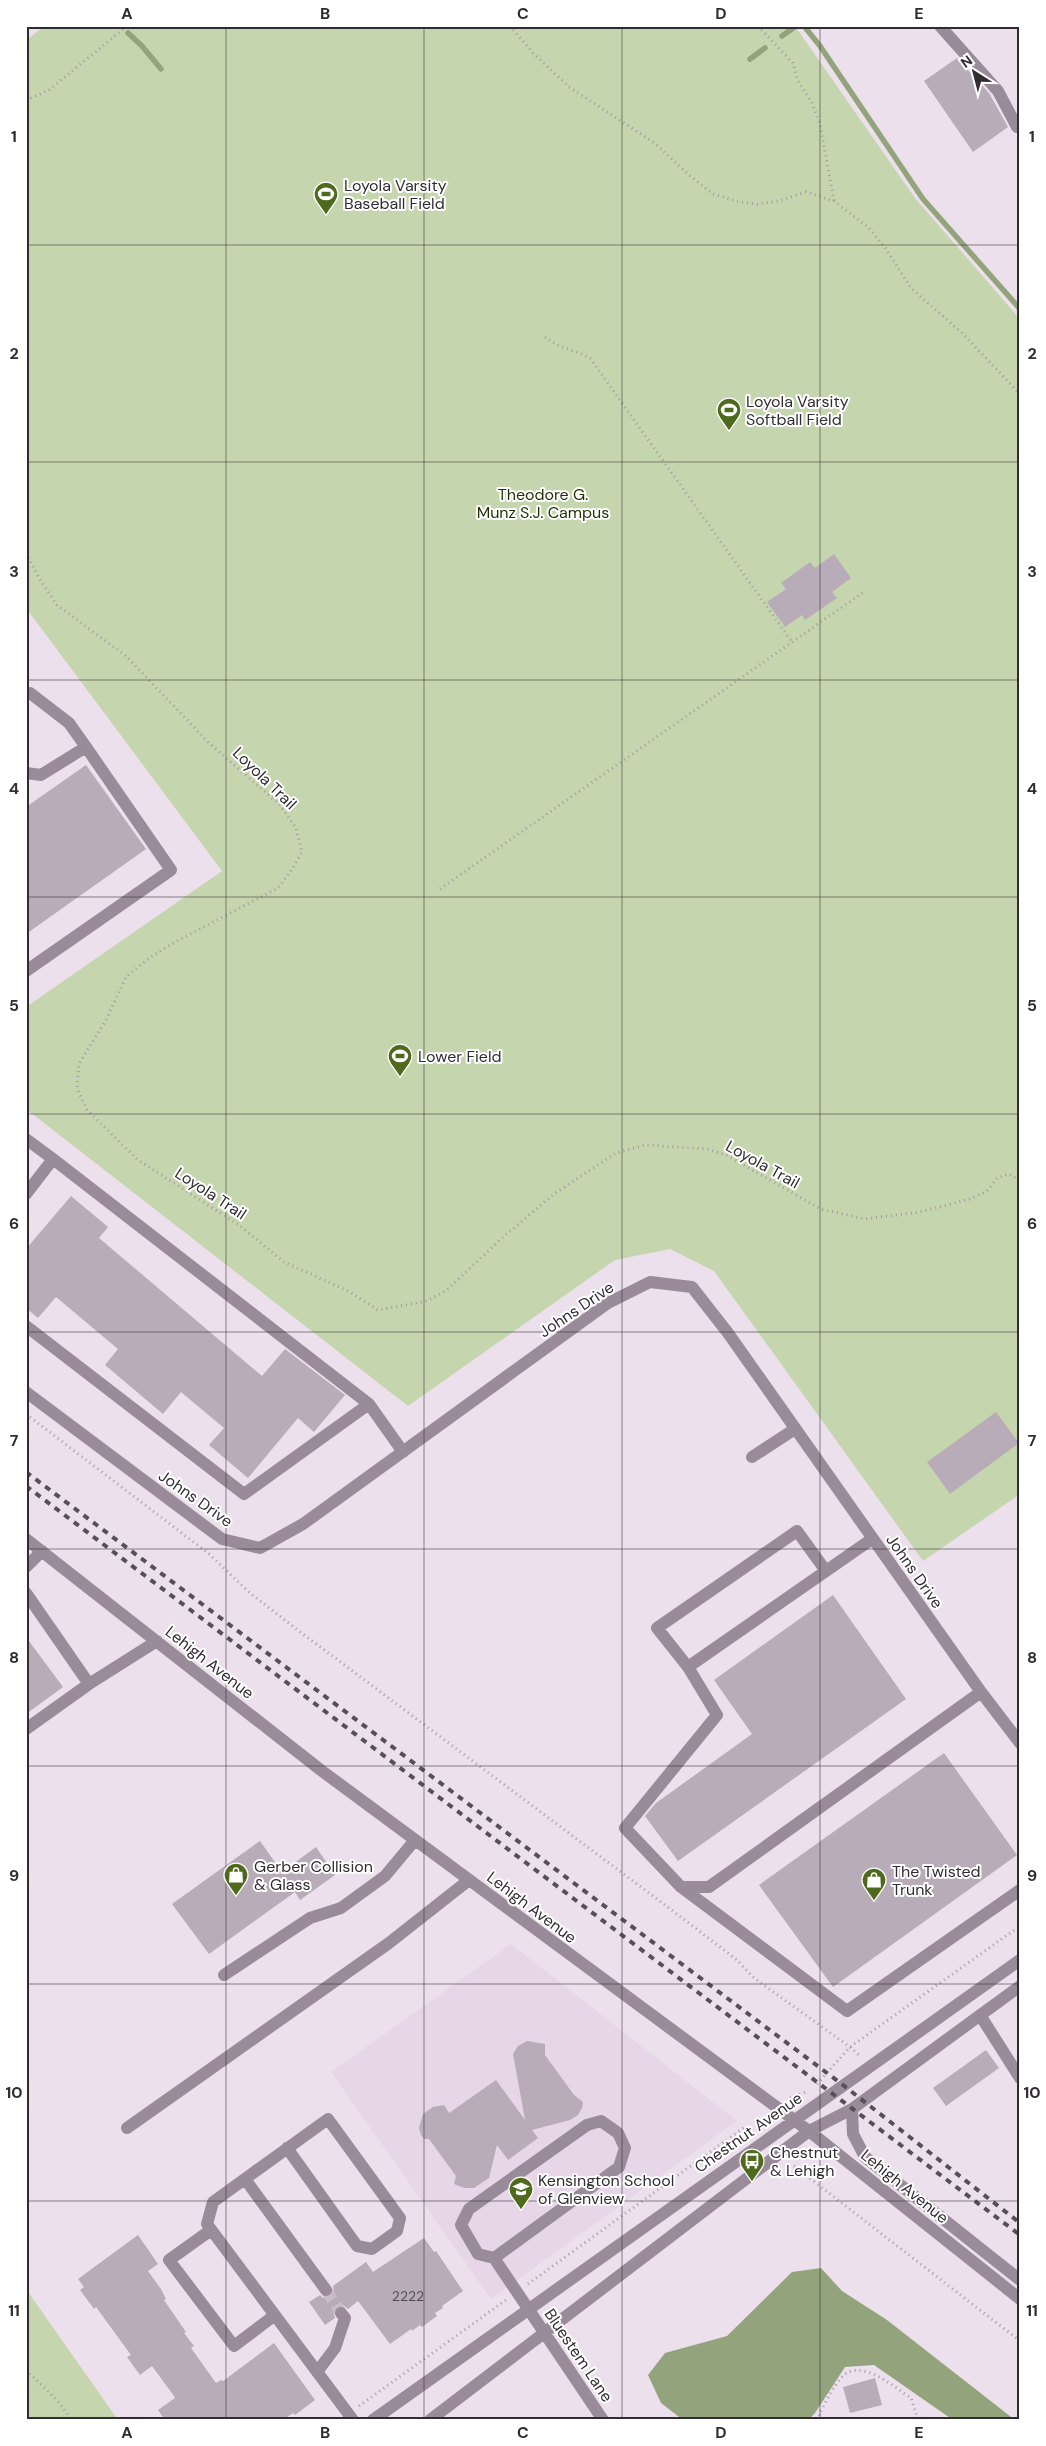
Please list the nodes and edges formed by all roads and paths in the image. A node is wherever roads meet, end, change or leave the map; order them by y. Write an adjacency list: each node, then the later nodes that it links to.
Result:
1 (127, 26): 5 (path)
2 (510, 26): 7 (path)
3 (758, 26): 7 (path)
4 (940, 26): 6 (street)
5 (26, 100)
6 (1018, 127)
7 (834, 201): 9 (path)
8 (545, 337): 12 (path)
9 (1020, 394)
10 (26, 554): 20 (path, Loyola Trail)
11 (865, 591): 12 (path)
12 (792, 642): 16 (path)
13 (26, 694): 14 (street)
14 (86, 746): 15 (street); 17 (street)
15 (26, 774)
16 (440, 889)
17 (26, 971)
18 (26, 1139): 19 (street)
19 (53, 1159): 21 (street); 24 (street)
20 (1020, 1180)
21 (26, 1194)
22 (26, 1326): 24 (street)
23 (26, 1392): 27 (street, Johns Drive)
24 (369, 1404): 27 (street)
25 (26, 1414): 50 (path)
26 (795, 1429): 27 (street, Johns Drive); 28 (street); 29 (street, Johns Drive)
27 (403, 1452)
28 (752, 1457)
29 (872, 1538): 33 (street); 38 (street, Johns Drive)
30 (26, 1540): 31 (street, Lehigh Avenue)
31 (42, 1551): 32 (street); 35 (street, Lehigh Avenue)
32 (26, 1567)
33 (826, 1570): 36 (street); 36 (street)
34 (26, 1593): 37 (street)
35 (157, 1641): 37 (street); 41 (street, Lehigh Avenue)
36 (688, 1667): 43 (street)
37 (89, 1684): 39 (street)
38 (981, 1692): 40 (street, Johns Drive); 43 (street)
39 (26, 1729)
40 (1020, 1743)
41 (415, 1840): 42 (street, Lehigh Avenue); 47 (street)
42 (469, 1880): 55 (street, Lehigh Avenue); 57 (street)
43 (681, 1887): 44 (street)
44 (1020, 1890)
45 (1020, 1926): 50 (path)
46 (1020, 1960): 55 (street, Chestnut Avenue)
47 (224, 1975)
48 (1020, 1986): 49 (street)
49 (980, 2014): 52 (street); 54 (street)
50 (850, 2047): 51 (path); 53 (path)
51 (863, 2059)
52 (1020, 2078)
53 (790, 2098)
54 (852, 2109): 58 (street); 66 (street)
55 (793, 2120): 58 (street, Lehigh Avenue); 70 (street, Chestnut Avenue)
56 (746, 2126): 59 (path)
57 (127, 2128)
58 (809, 2131): 69 (street, Lehigh Avenue); 73 (street)
59 (739, 2132): 60 (path); 68 (path)
60 (748, 2134)
61 (287, 2148): 61 (street); 63 (street)
62 (794, 2166): 74 (path)
63 (245, 2179): 64 (street); 67 (street)
64 (211, 2230): 72 (street); 72 (street)
65 (494, 2258): 65 (street); 68 (street, Bluestem Lane)
66 (1020, 2280)
67 (326, 2290)
68 (517, 2292): 70 (street, Bluestem Lane); 77 (path)
69 (1020, 2299)
70 (528, 2308): 73 (street, Bluestem Lane); 79 (street, Chestnut Avenue)
71 (341, 2313): 76 (street)
72 (275, 2315): 76 (street)
73 (542, 2332): 80 (street); 81 (street, Bluestem Lane)
74 (1020, 2341)
75 (26, 2370): 78 (path)
76 (317, 2372): 77 (street)
77 (350, 2417)
78 (72, 2420)
79 (373, 2420)
80 (430, 2420)
81 (603, 2420)
82 (822, 2420): 83 (path)
83 (918, 2420)

